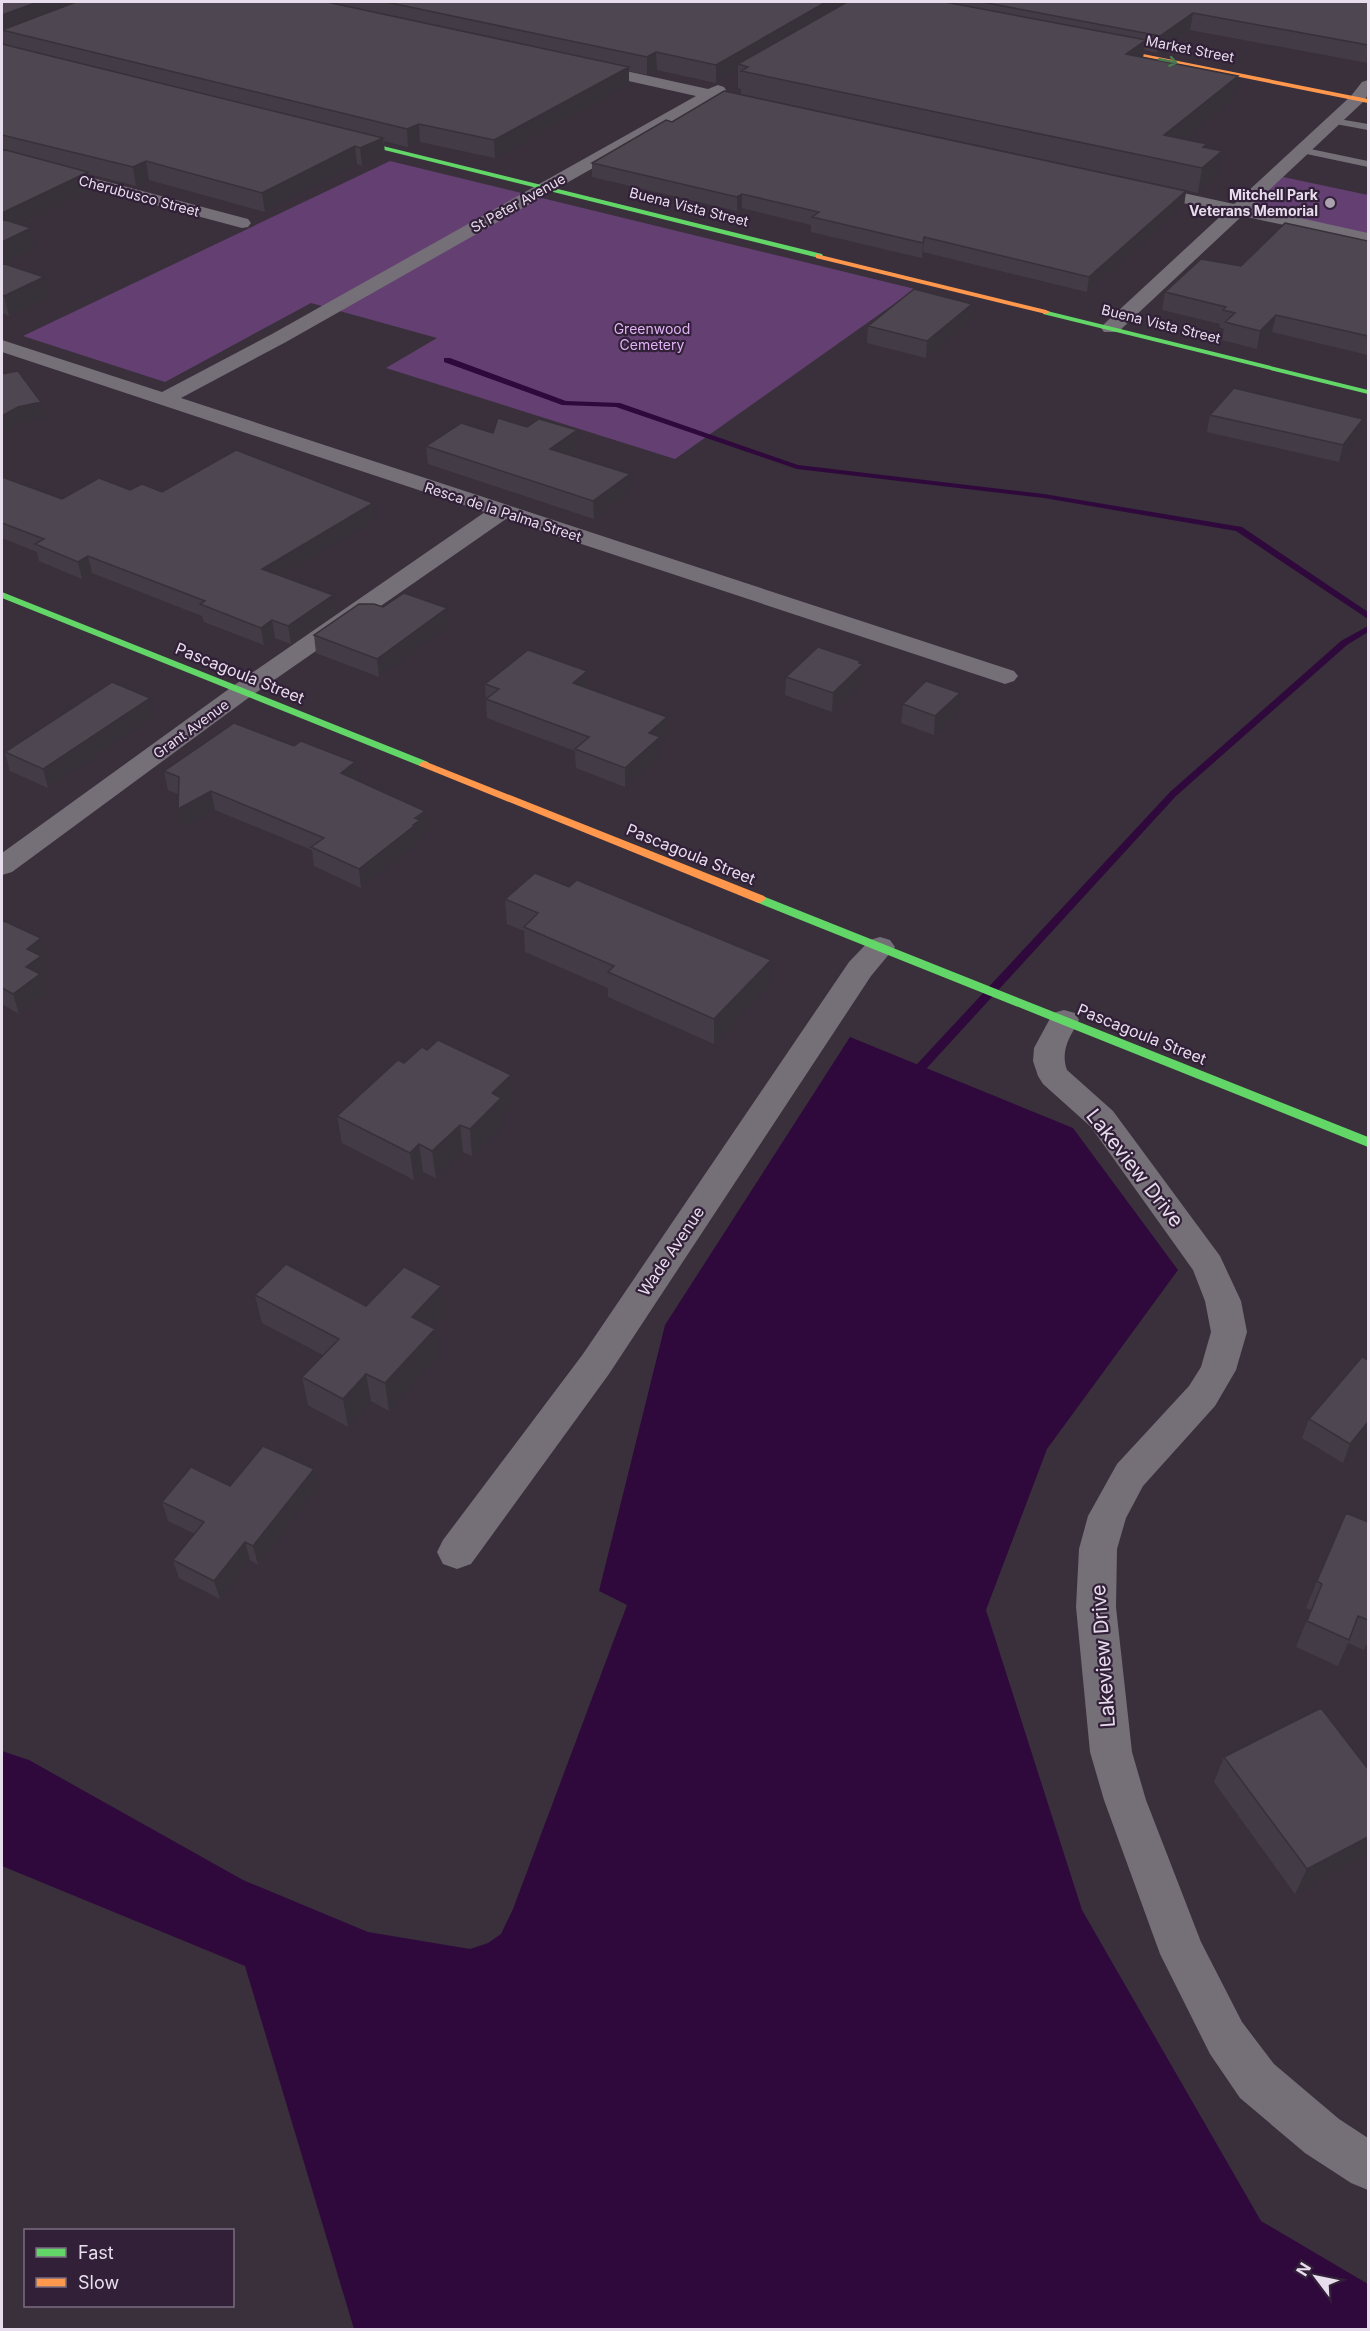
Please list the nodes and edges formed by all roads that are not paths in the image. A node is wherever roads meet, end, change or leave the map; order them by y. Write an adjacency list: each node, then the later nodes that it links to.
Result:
1 (572, 64): 5 (street)
2 (1286, 70): 4 (street, Market Street, one-way to 4)
3 (729, 84): 5 (street, St Peter Avenue)
4 (1364, 90): 7 (street)
5 (710, 95): 6 (street); 14 (street, St Peter Avenue)
6 (779, 110)
7 (1333, 121): 8 (lane); 10 (street)
8 (1368, 127)
9 (332, 135): 14 (street, Buena Vista Street)
10 (1302, 150): 12 (lane); 15 (street)
11 (2, 159): 16 (street, Cherubusco Street)
12 (1368, 164)
13 (1123, 185): 15 (street)
14 (545, 188): 18 (street, Buena Vista Street); 21 (street, St Peter Avenue)
15 (1238, 210): 17 (street); 18 (street)
16 (242, 223)
17 (1368, 238)
18 (1111, 328): 20 (street, Buena Vista Street)
19 (2, 347): 21 (street, Resca de la Palma Street)
20 (1368, 392)
21 (164, 399): 22 (street, Resca de la Palma Street)
22 (501, 512): 24 (street, Resca de la Palma Street); 25 (street, Grant Avenue)
23 (2, 596): 25 (street, Pascagoula Street)
24 (1005, 676)
25 (242, 691): 26 (street, Grant Avenue); 27 (street, Pascagoula Street)
26 (2, 866)
27 (880, 947): 28 (street, Pascagoula Street); 30 (street, Wade Avenue)
28 (1064, 1020): 29 (street, Pascagoula Street); 31 (street, Lakeview Drive)
29 (1368, 1142)
30 (457, 1552)
31 (1368, 2166)

